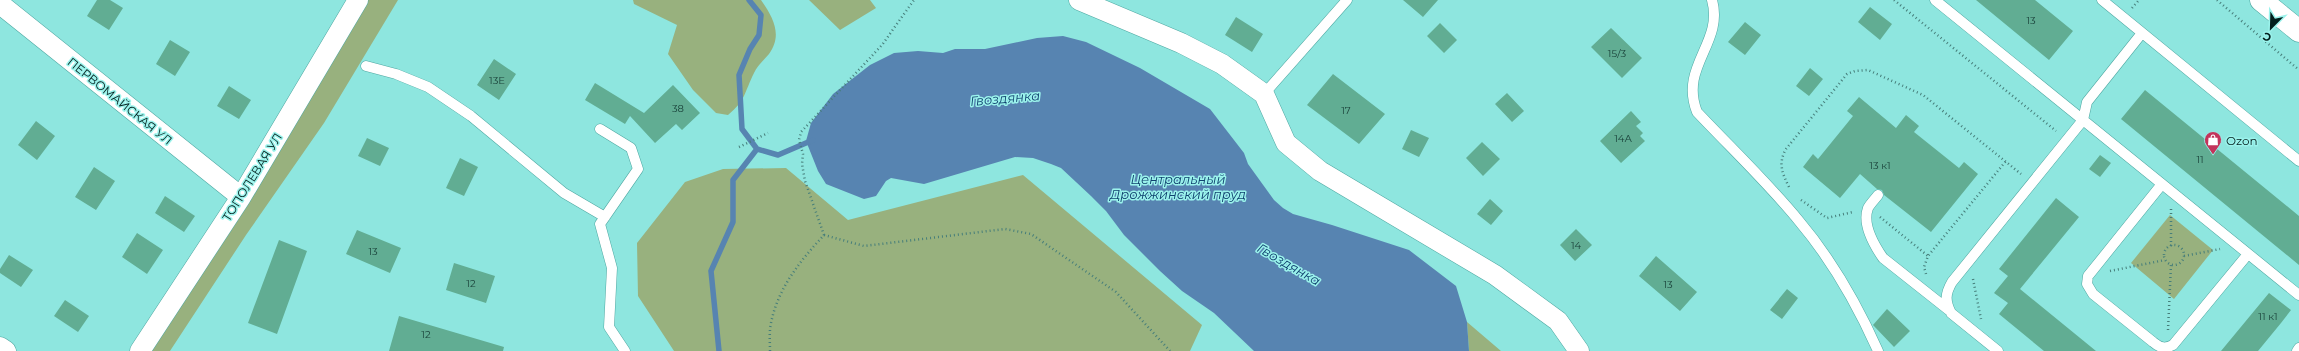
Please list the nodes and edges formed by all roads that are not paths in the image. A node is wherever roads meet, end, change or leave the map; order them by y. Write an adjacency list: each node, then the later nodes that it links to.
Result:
1 (358, 0): 18 (street, ТОПОЛЕВАЯ УЛ)
2 (1079, 0): 12 (street)
3 (1347, 0): 12 (lane)
4 (1712, 0): 29 (lane)
5 (1935, 0): 13 (lane)
6 (2102, 0): 10 (lane)
7 (2261, 0): 9 (street)
8 (0, 4): 18 (street, ПЕРВОМАЙСКАЯ УЛ)
9 (2299, 31)
10 (2142, 33): 13 (lane); 15 (lane)
11 (366, 66): 19 (lane)
12 (1264, 94): 28 (street)
13 (2083, 120): 16 (lane); 22 (lane)
14 (600, 129): 19 (lane)
15 (2299, 161)
16 (2162, 184): 20 (lane); 20 (lane)
17 (1878, 196): 22 (lane)
18 (241, 197): 26 (street, ТОПОЛЕВАЯ УЛ)
19 (605, 217): 27 (lane)
20 (2248, 254): 21 (lane)
21 (2299, 295)
22 (1951, 313): 30 (lane)
23 (0, 347): 25 (street)
24 (2299, 348): 31 (lane)
25 (6, 351)
26 (140, 351)
27 (625, 351)
28 (1579, 351)
29 (1878, 351)
30 (1998, 351)
31 (2297, 351)

